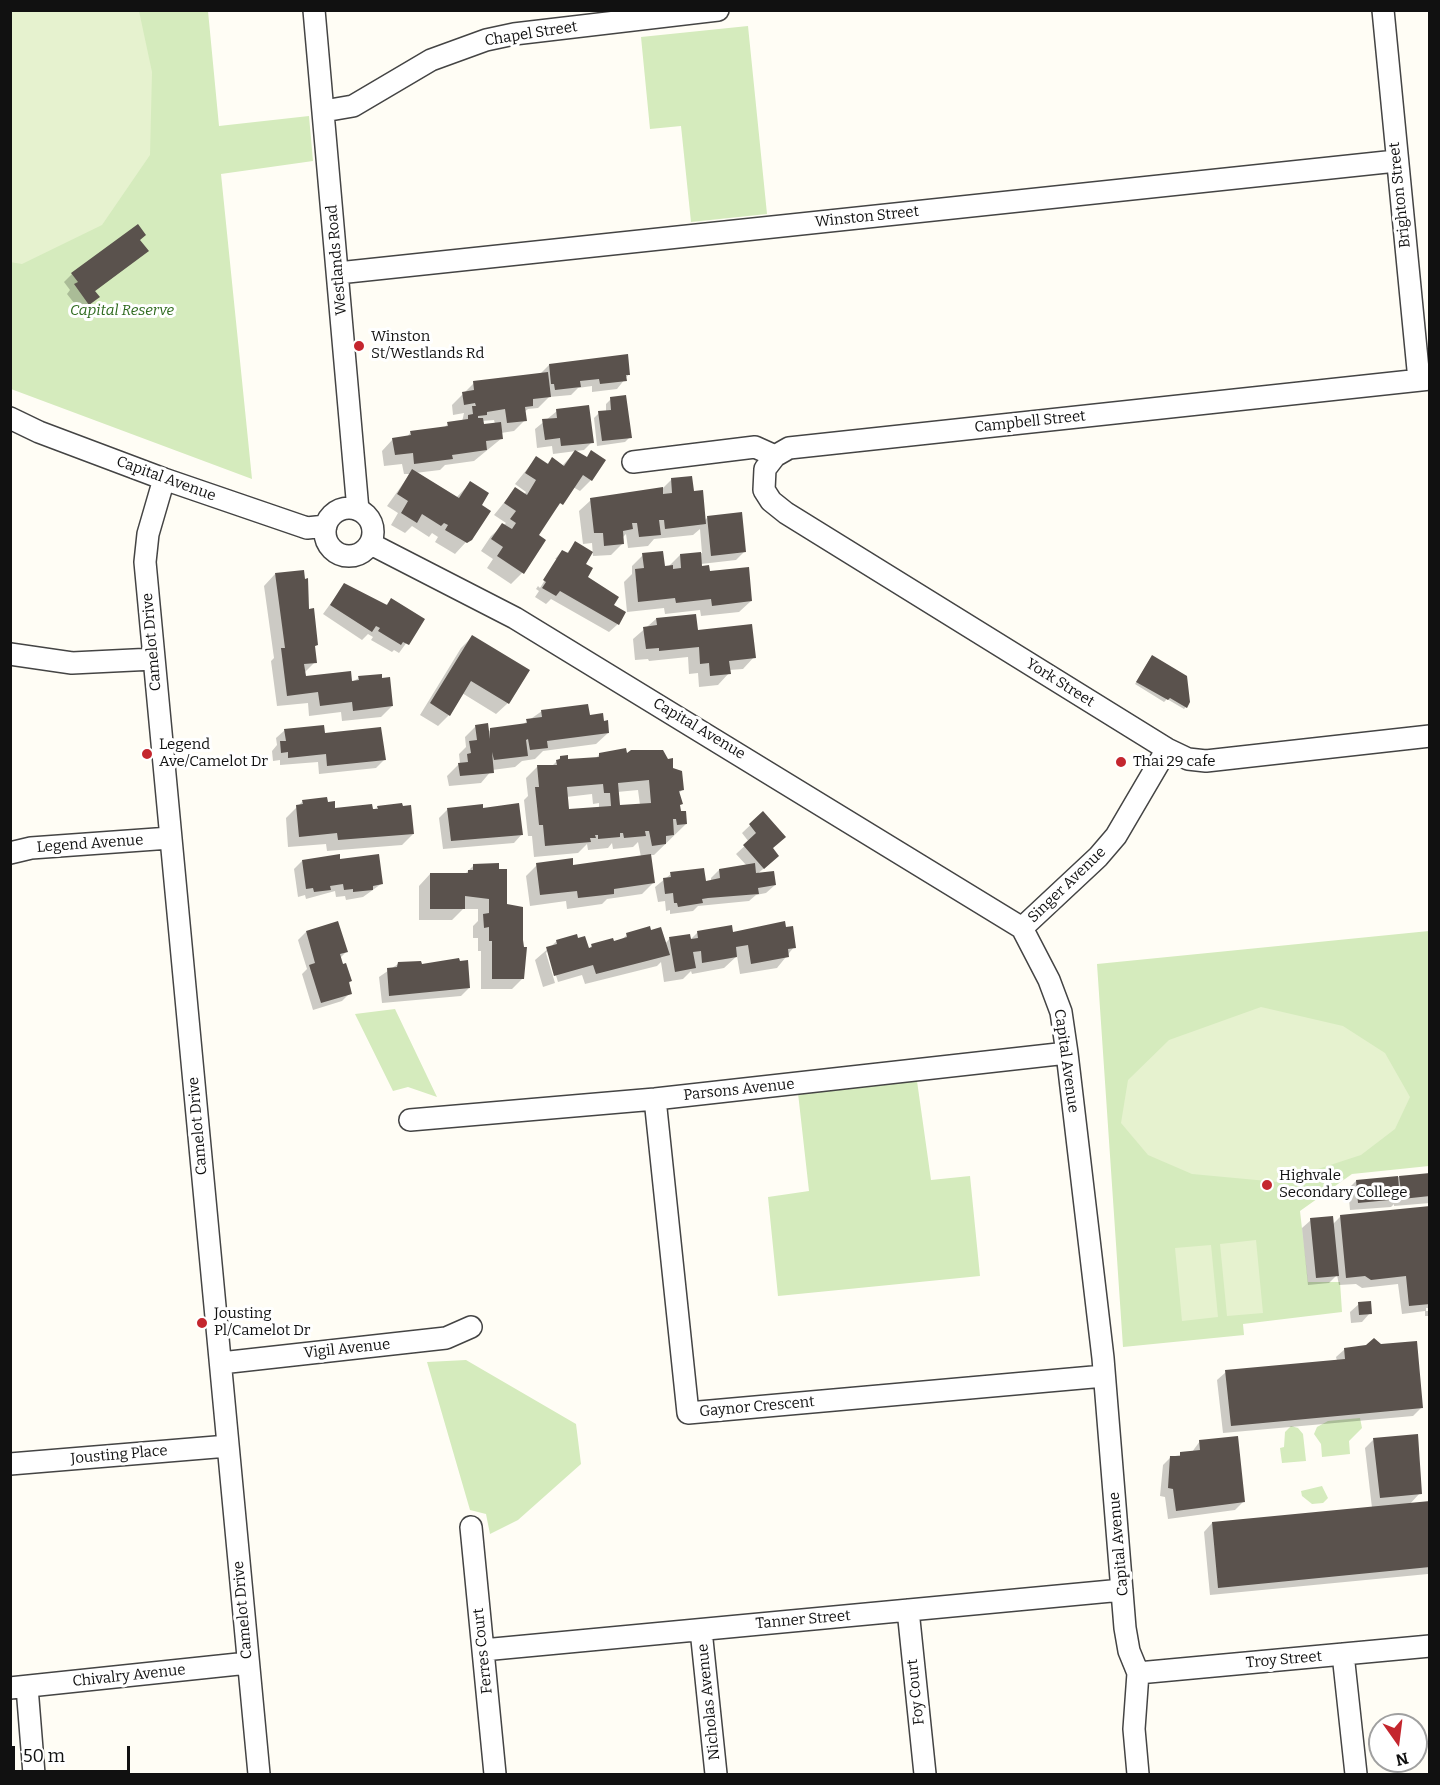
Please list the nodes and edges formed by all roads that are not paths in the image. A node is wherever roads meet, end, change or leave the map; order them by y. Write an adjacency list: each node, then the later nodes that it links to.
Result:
1 (314, 10): 5 (street, Westlands Road)
2 (718, 10): 4 (street, Chapel Street)
3 (1383, 10): 6 (street, Brighton Street)
4 (692, 12): 5 (street, Chapel Street)
5 (324, 111): 7 (street, Westlands Road)
6 (1396, 161): 7 (street, Winston Street); 8 (street, Brighton Street)
7 (338, 273): 13 (street, Westlands Road)
8 (1424, 380): 10 (street, Campbell Street)
9 (10, 418): 12 (street, Capital Avenue)
10 (775, 456): 11 (street); 19 (street, York Street)
11 (633, 462)
12 (164, 479): 14 (street, Capital Avenue); 17 (street, Camelot Drive)
13 (358, 510): 14 (street); 15 (street)
14 (326, 526): 15 (street)
15 (371, 544): 22 (street, Capital Avenue)
16 (10, 654): 17 (street)
17 (154, 659): 20 (street, Camelot Drive)
18 (1430, 736): 19 (street, York Street)
19 (1167, 749): 22 (street, Singer Avenue)
20 (170, 838): 21 (street, Legend Avenue); 27 (street, Camelot Drive)
21 (10, 853)
22 (1022, 928): 23 (street, Capital Avenue)
23 (1067, 1053): 24 (street, Parsons Avenue); 28 (street, Capital Avenue)
24 (655, 1099): 25 (street, Parsons Avenue); 28 (street, Gaynor Crescent)
25 (410, 1120)
26 (471, 1327): 27 (street, Vigil Avenue)
27 (221, 1363): 29 (street, Camelot Drive)
28 (1104, 1376): 32 (street, Capital Avenue)
29 (228, 1446): 30 (street, Jousting Place); 38 (street, Camelot Drive)
30 (10, 1464)
31 (471, 1527): 36 (street, Ferres Court)
32 (1122, 1590): 33 (street, Tanner Street); 39 (street, Capital Avenue)
33 (908, 1610): 34 (street, Tanner Street); 45 (street, Foy Court)
34 (701, 1630): 36 (street, Tanner Street); 44 (street, Nicholas Avenue)
35 (1430, 1646): 37 (street, Troy Street)
36 (483, 1650): 43 (street, Ferres Court)
37 (1343, 1654): 39 (street, Troy Street); 47 (street)
38 (248, 1663): 40 (street, Chivalry Avenue); 42 (street, Camelot Drive)
39 (1138, 1672): 46 (street, Capital Avenue)
40 (19, 1688): 41 (street)
41 (34, 1774)
42 (259, 1774)
43 (495, 1774)
44 (716, 1774)
45 (925, 1774)
46 (1138, 1774)
47 (1356, 1774)

